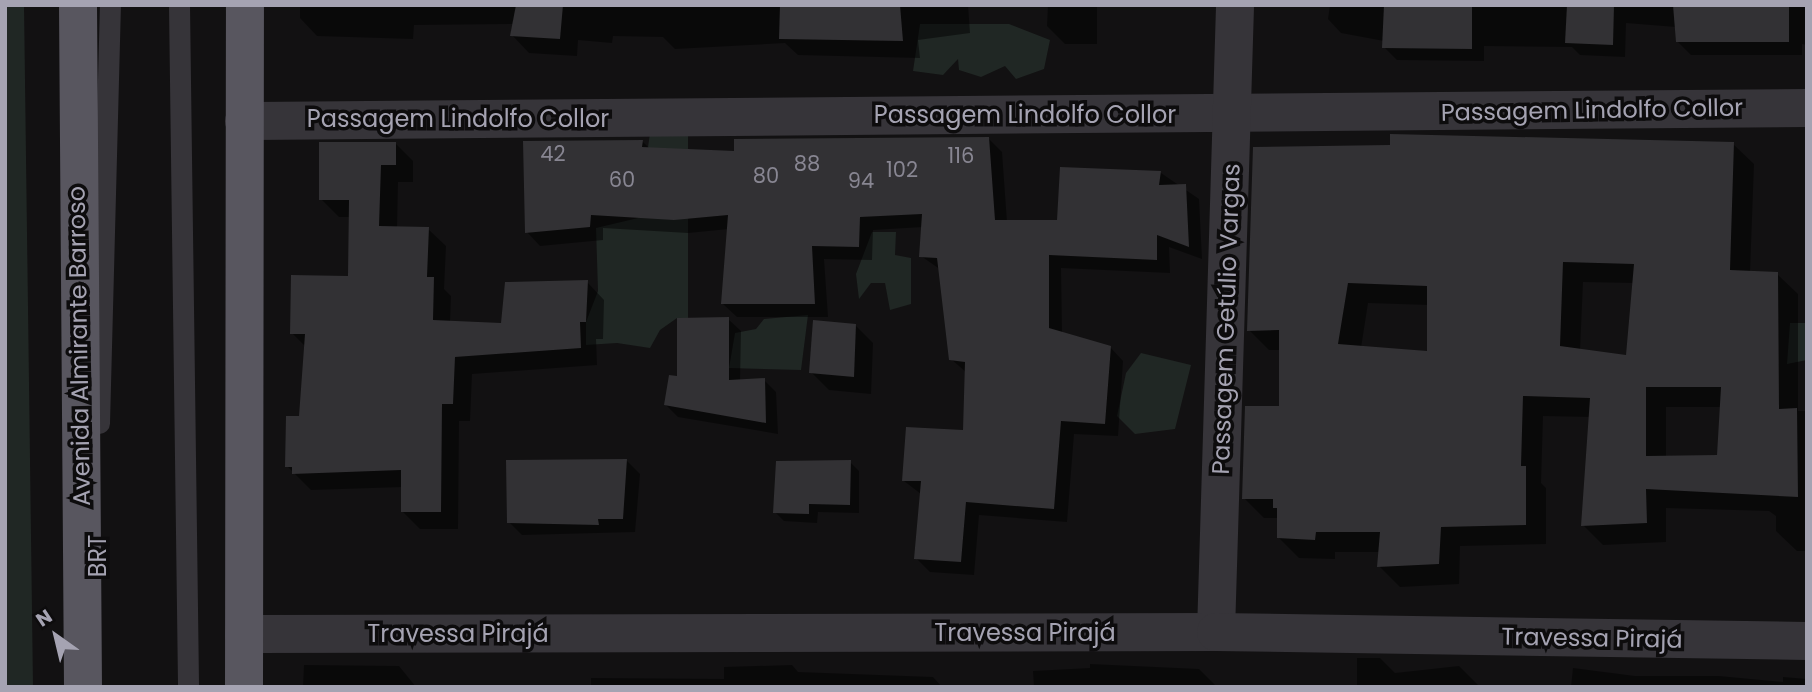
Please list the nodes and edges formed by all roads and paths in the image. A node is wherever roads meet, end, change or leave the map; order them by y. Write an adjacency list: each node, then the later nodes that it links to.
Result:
1 (78, 5): 12 (highway, Avenida Almirante Barroso)
2 (110, 5): 13 (lane, BRT)
3 (180, 5): 14 (lane)
4 (245, 5): 8 (highway)
5 (1235, 5): 7 (street, Passagem Getúlio Vargas)
6 (1807, 108): 7 (street, Passagem Lindolfo Collor)
7 (1233, 114): 8 (street, Passagem Lindolfo Collor); 9 (street, Passagem Getúlio Vargas)
8 (244, 121): 10 (highway)
9 (1216, 632): 10 (street, Travessa Pirajá); 11 (street, Travessa Pirajá)
10 (244, 634): 15 (highway)
11 (1807, 641)
12 (83, 687)
13 (99, 687)
14 (188, 687)
15 (244, 687)

